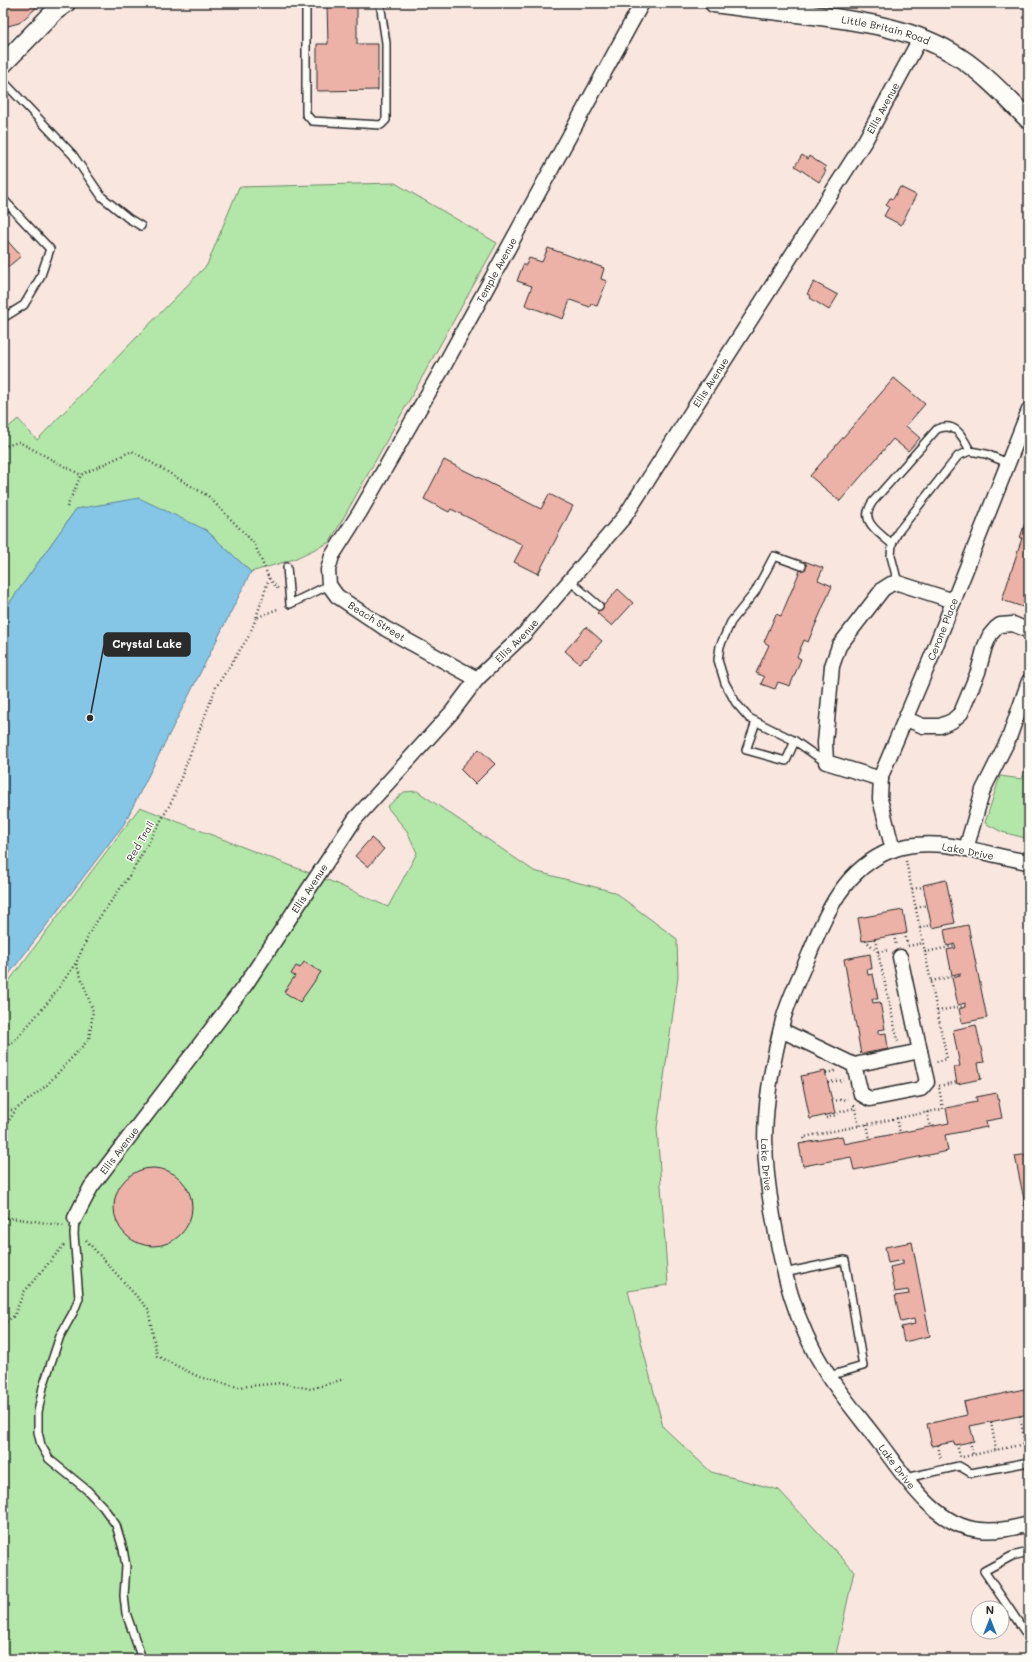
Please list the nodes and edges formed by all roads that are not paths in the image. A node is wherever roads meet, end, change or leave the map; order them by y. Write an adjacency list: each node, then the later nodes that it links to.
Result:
1 (66, 3): 7 (street)
2 (306, 3): 3 (lane)
3 (380, 3)
4 (642, 3): 21 (street, Temple Avenue)
5 (714, 3): 6 (street, Little Britain Road)
6 (921, 37): 9 (street, Little Britain Road); 19 (street, Ellis Avenue)
7 (3, 64)
8 (3, 80): 11 (lane)
9 (1029, 120)
10 (3, 199): 12 (lane)
11 (141, 226)
12 (3, 318)
13 (1029, 410): 15 (street, Cerone Place)
14 (970, 451): 15 (lane); 16 (lane); 16 (lane)
15 (1008, 463): 22 (street, Cerone Place)
16 (892, 544): 20 (lane)
17 (802, 566): 28 (lane)
18 (287, 567): 21 (lane)
19 (570, 581): 23 (lane); 25 (street, Ellis Avenue)
20 (898, 583): 22 (street); 30 (street)
21 (329, 585): 25 (street, Beach Street)
22 (954, 601): 27 (street, Cerone Place)
23 (599, 606)
24 (1029, 632): 27 (street)
25 (477, 679): 39 (street, Ellis Avenue)
26 (1029, 681): 32 (street)
27 (906, 719): 31 (street, Cerone Place)
28 (756, 722): 29 (lane); 29 (lane)
29 (795, 741): 30 (lane)
30 (826, 762): 31 (street)
31 (881, 779): 33 (street, Cerone Place)
32 (966, 849): 33 (street, Lake Drive); 34 (street, Lake Drive)
33 (899, 853): 36 (street, Lake Drive)
34 (1029, 862)
35 (902, 950): 37 (street)
36 (781, 1030): 38 (street); 40 (street, Lake Drive)
37 (920, 1051): 38 (street); 38 (street)
38 (854, 1065)
39 (74, 1227): 47 (lane)
40 (784, 1273): 41 (street, Lake Drive); 41 (lane)
41 (829, 1376): 43 (street, Lake Drive)
42 (1029, 1462): 43 (lane)
43 (906, 1478): 44 (street, Lake Drive)
44 (1029, 1524)
45 (1029, 1552): 46 (lane)
46 (1029, 1638)
47 (142, 1659)

